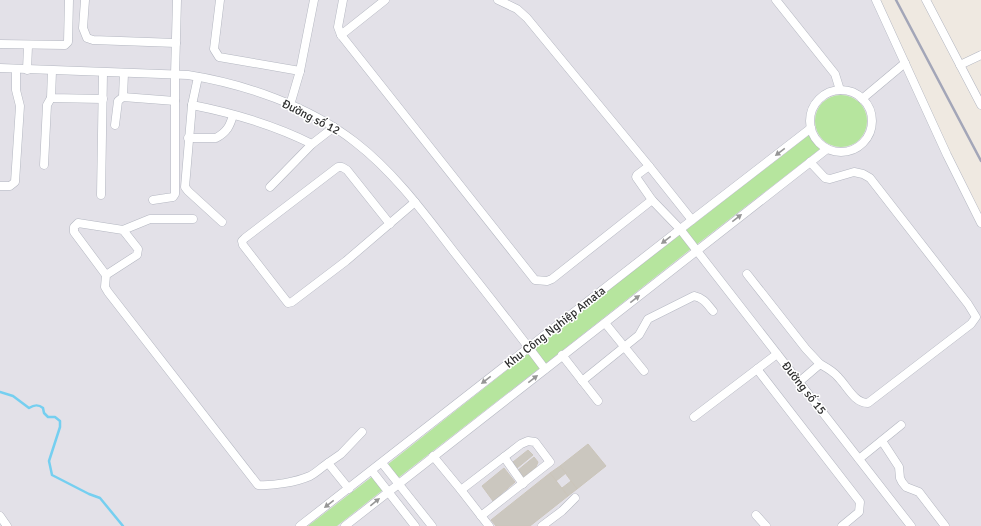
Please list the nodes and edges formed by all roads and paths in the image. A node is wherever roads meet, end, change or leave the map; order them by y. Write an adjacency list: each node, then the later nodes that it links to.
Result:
1 (69, 0): 15 (street)
2 (85, 0): 13 (street)
3 (177, 0): 13 (street)
4 (220, 0): 23 (street)
5 (314, 0): 23 (street)
6 (343, 0): 12 (street)
7 (385, 0): 12 (street)
8 (498, 0): 46 (street)
9 (776, 0): 28 (street)
10 (876, 0): 17 (street)
11 (926, 0): 18 (street)
12 (341, 35): 51 (street)
13 (176, 43): 26 (street)
14 (0, 44): 15 (street)
15 (28, 46): 21 (street)
16 (981, 55): 18 (street)
17 (905, 63): 32 (street); 56 (street)
18 (960, 65): 36 (street)
19 (0, 68): 20 (street, Đường số 12)
20 (16, 69): 21 (street, Đường số 12); 47 (street)
21 (27, 70): 22 (street, Đường số 12)
22 (52, 71): 24 (street, Đường số 12); 30 (street)
23 (300, 71): 35 (street)
24 (103, 73): 25 (street, Đường số 12); 31 (street)
25 (124, 73): 26 (street, Đường số 12); 29 (street)
26 (175, 75): 27 (street, Đường số 12); 33 (street)
27 (198, 77): 34 (street); 35 (street, Đường số 12)
28 (840, 90): 32 (street); 40 (street)
29 (123, 97): 33 (street); 38 (street)
30 (51, 98): 31 (street); 45 (street)
31 (103, 99): 49 (street)
32 (862, 99): 43 (street)
33 (175, 101): 50 (street)
34 (192, 105): 37 (street); 41 (street)
35 (290, 105): 39 (street, Đường số 12)
36 (981, 105)
37 (233, 115): 41 (street); 42 (street)
38 (115, 125)
39 (334, 127): 42 (street); 52 (street, Đường số 12)
40 (811, 128): 43 (street); 54 (street, Khu Công Nghiệp Amata, one-way to 54)
41 (188, 138): 55 (street)
42 (312, 144): 48 (street)
43 (827, 148): 44 (street)
44 (810, 162): 60 (street, one-way to 44); 69 (street)
45 (44, 165)
46 (650, 166): 51 (street, Đường số 15); 54 (street)
47 (0, 186)
48 (270, 187)
49 (102, 195)
50 (153, 200)
51 (652, 200): 58 (street, Đường số 15)
52 (415, 202): 57 (street); 65 (street, Đường số 12)
53 (193, 219): 59 (street)
54 (692, 220): 58 (street, Khu Công Nghiệp Amata)
55 (222, 222)
56 (981, 223)
57 (390, 224): 57 (street)
58 (680, 229): 60 (street, Đường số 15); 65 (street, Khu Công Nghiệp Amata, one-way to 65)
59 (123, 230): 62 (street); 62 (street)
60 (696, 250): 64 (street, one-way to 60); 67 (street, Đường số 15)
61 (747, 274): 69 (street)
62 (106, 275): 84 (street)
63 (712, 312): 66 (street)
64 (605, 322): 66 (street); 68 (street)
65 (529, 347): 70 (street, Đường số 12); 83 (street, Khu Công Nghiệp Amata, one-way to 83)
66 (625, 347): 72 (street); 73 (street)
67 (777, 354): 71 (street); 74 (street, Đường số 15)
68 (562, 355): 70 (street); 73 (street)
69 (820, 364): 74 (street)
70 (545, 369): 80 (street, one-way to 70)
71 (757, 369): 76 (street); 103 (street)
72 (644, 371)
73 (582, 381): 75 (street)
74 (799, 382): 82 (street, Đường số 15)
75 (598, 401)
76 (694, 417)
77 (901, 425): 79 (street)
78 (362, 432): 84 (street)
79 (882, 441): 82 (street); 105 (street)
80 (433, 456): 86 (street); 89 (street)
81 (504, 457): 87 (street); 87 (street); 89 (street)
82 (859, 459): 104 (street, Đường số 15)
83 (382, 463): 85 (street, Khu Công Nghiệp Amata); 86 (street)
84 (328, 464): 88 (street)
85 (372, 471): 88 (street, Khu Công Nghiệp Amata); 90 (street)
86 (398, 483): 90 (street); 99 (street)
87 (523, 484): 94 (street)
88 (349, 489): 96 (street, Khu Công Nghiệp Amata, one-way to 96)
89 (461, 490): 94 (street)
90 (388, 491): 97 (street, one-way to 90); 98 (street)
91 (575, 498): 101 (street)
92 (756, 515): 102 (street)
93 (0, 516): 95 (street)
94 (481, 516): 100 (street)
95 (7, 526)
96 (300, 526)
97 (344, 526)
98 (415, 526)
99 (432, 526)
100 (489, 526)
101 (542, 526)
102 (766, 526)
103 (842, 526)
104 (911, 526)
105 (945, 526)

